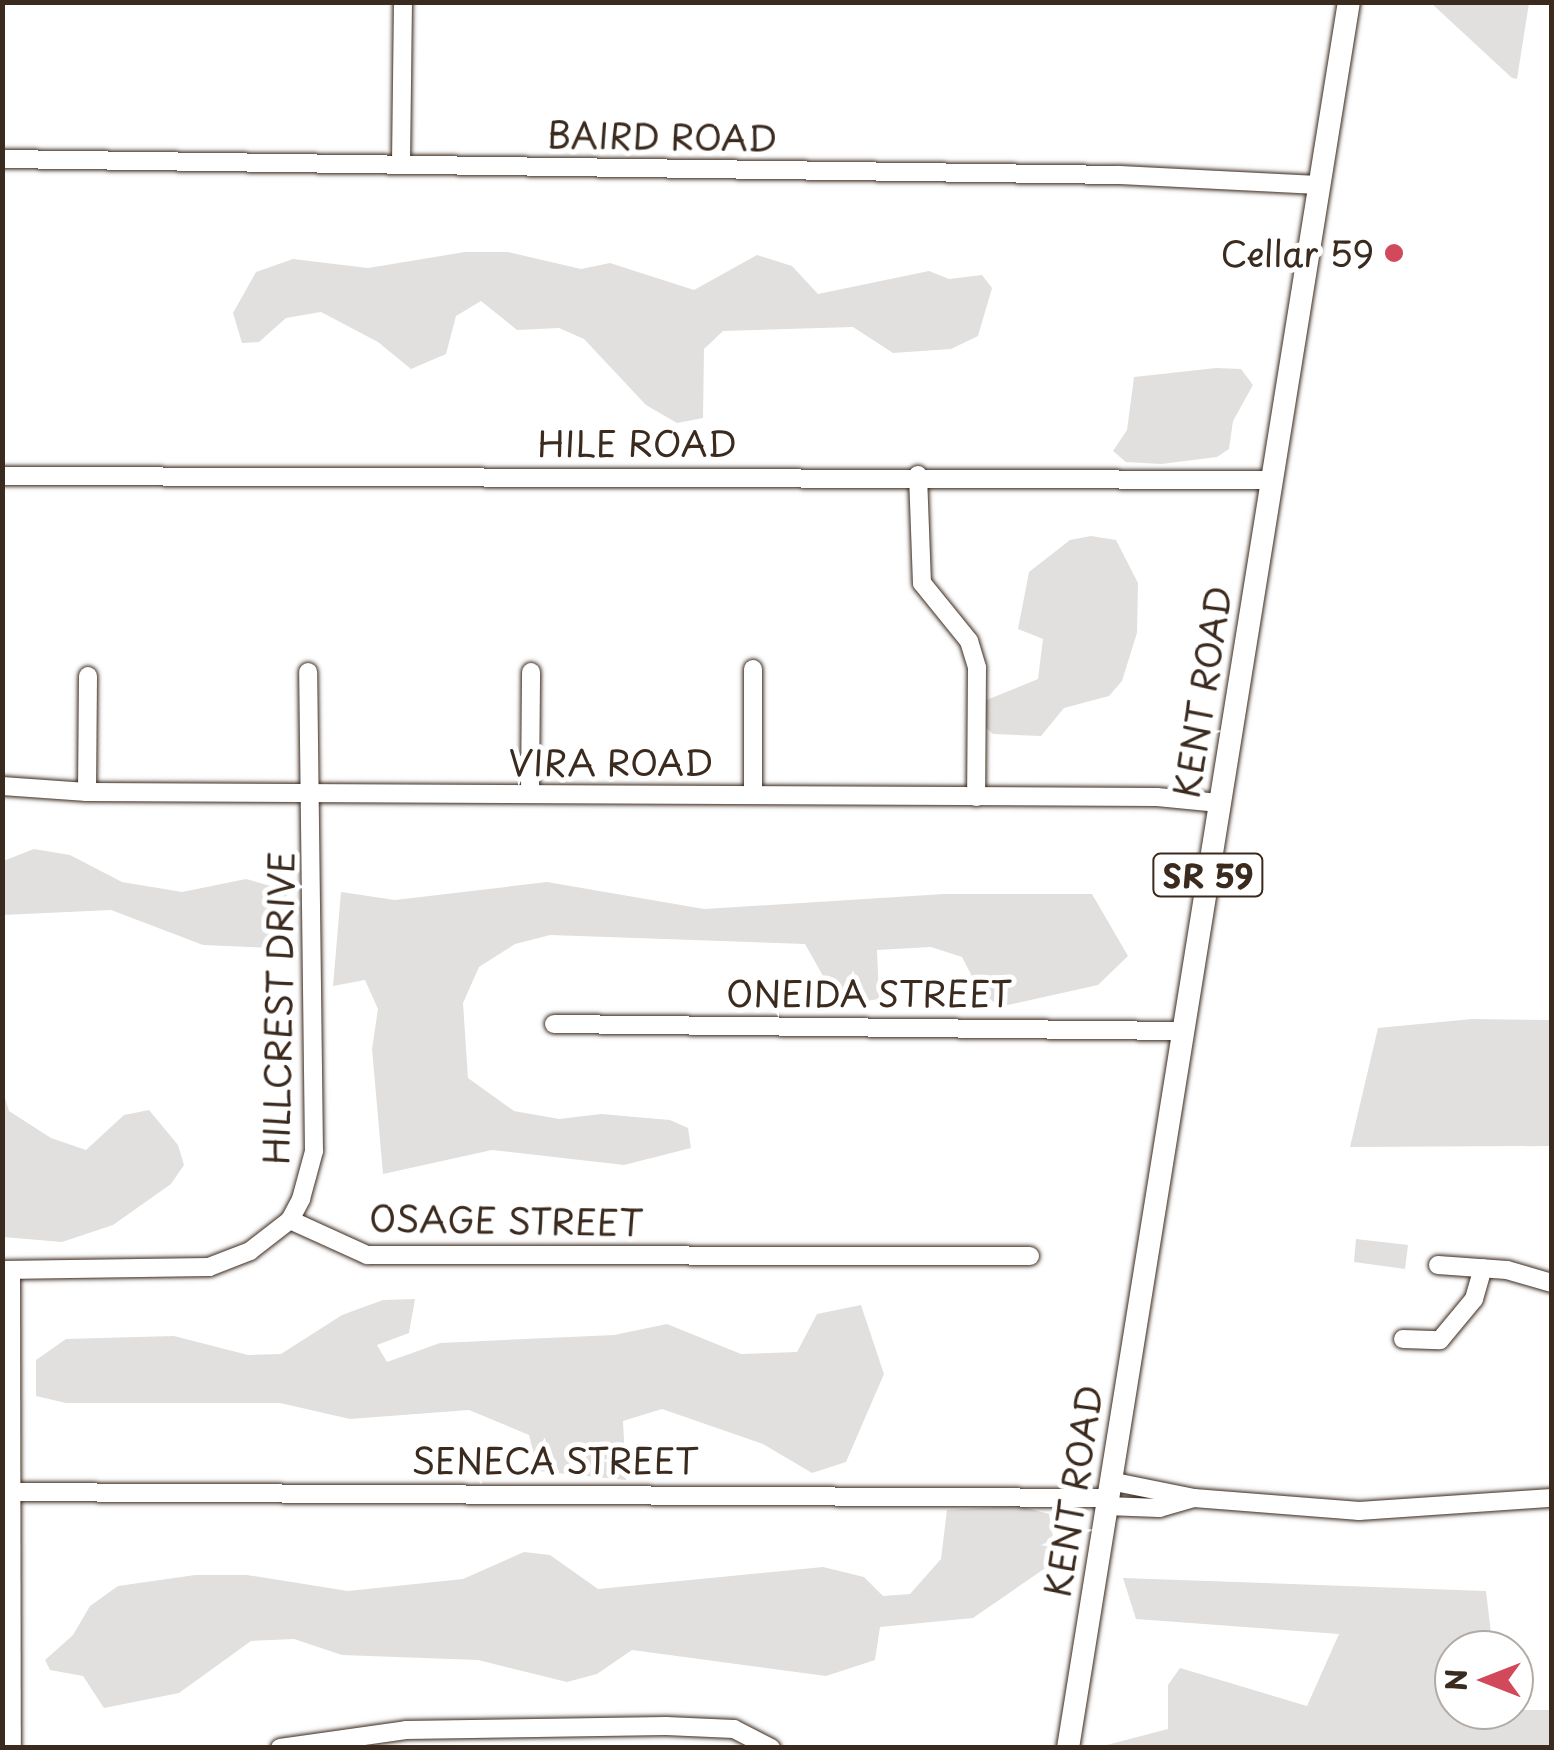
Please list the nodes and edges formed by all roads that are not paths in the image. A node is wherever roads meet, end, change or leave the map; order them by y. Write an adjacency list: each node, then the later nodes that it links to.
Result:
1 (402, 2): 4 (street)
2 (1350, 2): 5 (main road, KENT ROAD / SR 59)
3 (2, 159): 4 (street, BAIRD ROAD)
4 (401, 164): 5 (street, BAIRD ROAD)
5 (1319, 185): 8 (main road, KENT ROAD / SR 59)
6 (918, 475): 7 (street, HILE ROAD); 8 (street, HILE ROAD); 18 (street)
7 (2, 476)
8 (1271, 480): 19 (main road, KENT ROAD / SR 59)
9 (753, 669): 17 (street)
10 (308, 672): 15 (street, HILLCREST DRIVE)
11 (531, 672): 16 (street)
12 (88, 676): 14 (street)
13 (2, 786): 14 (street, VIRA ROAD)
14 (87, 792): 15 (street, VIRA ROAD)
15 (312, 794): 16 (street, VIRA ROAD); 22 (street, HILLCREST DRIVE)
16 (530, 794): 17 (street, VIRA ROAD)
17 (754, 795): 18 (street, VIRA ROAD)
18 (976, 797): 19 (street, VIRA ROAD)
19 (1219, 803): 21 (main road, KENT ROAD / SR 59)
20 (554, 1024): 21 (street, ONEIDA STREET)
21 (1182, 1032): 30 (main road, KENT ROAD / SR 59)
22 (290, 1220): 23 (street, OSAGE STREET); 26 (street)
23 (1030, 1256)
24 (1438, 1265): 25 (street)
25 (1483, 1268): 27 (street); 28 (street)
26 (6, 1270): 29 (street)
27 (1552, 1283)
28 (1403, 1340)
29 (7, 1492): 30 (street, SENECA STREET); 34 (street)
30 (1108, 1495): 31 (street, SENECA STREET); 37 (main road, KENT ROAD / SR 59)
31 (1552, 1498)
32 (406, 1738): 33 (street); 35 (street)
33 (441, 1738): 36 (street)
34 (12, 1748)
35 (280, 1748)
36 (771, 1748)
37 (1068, 1748)

